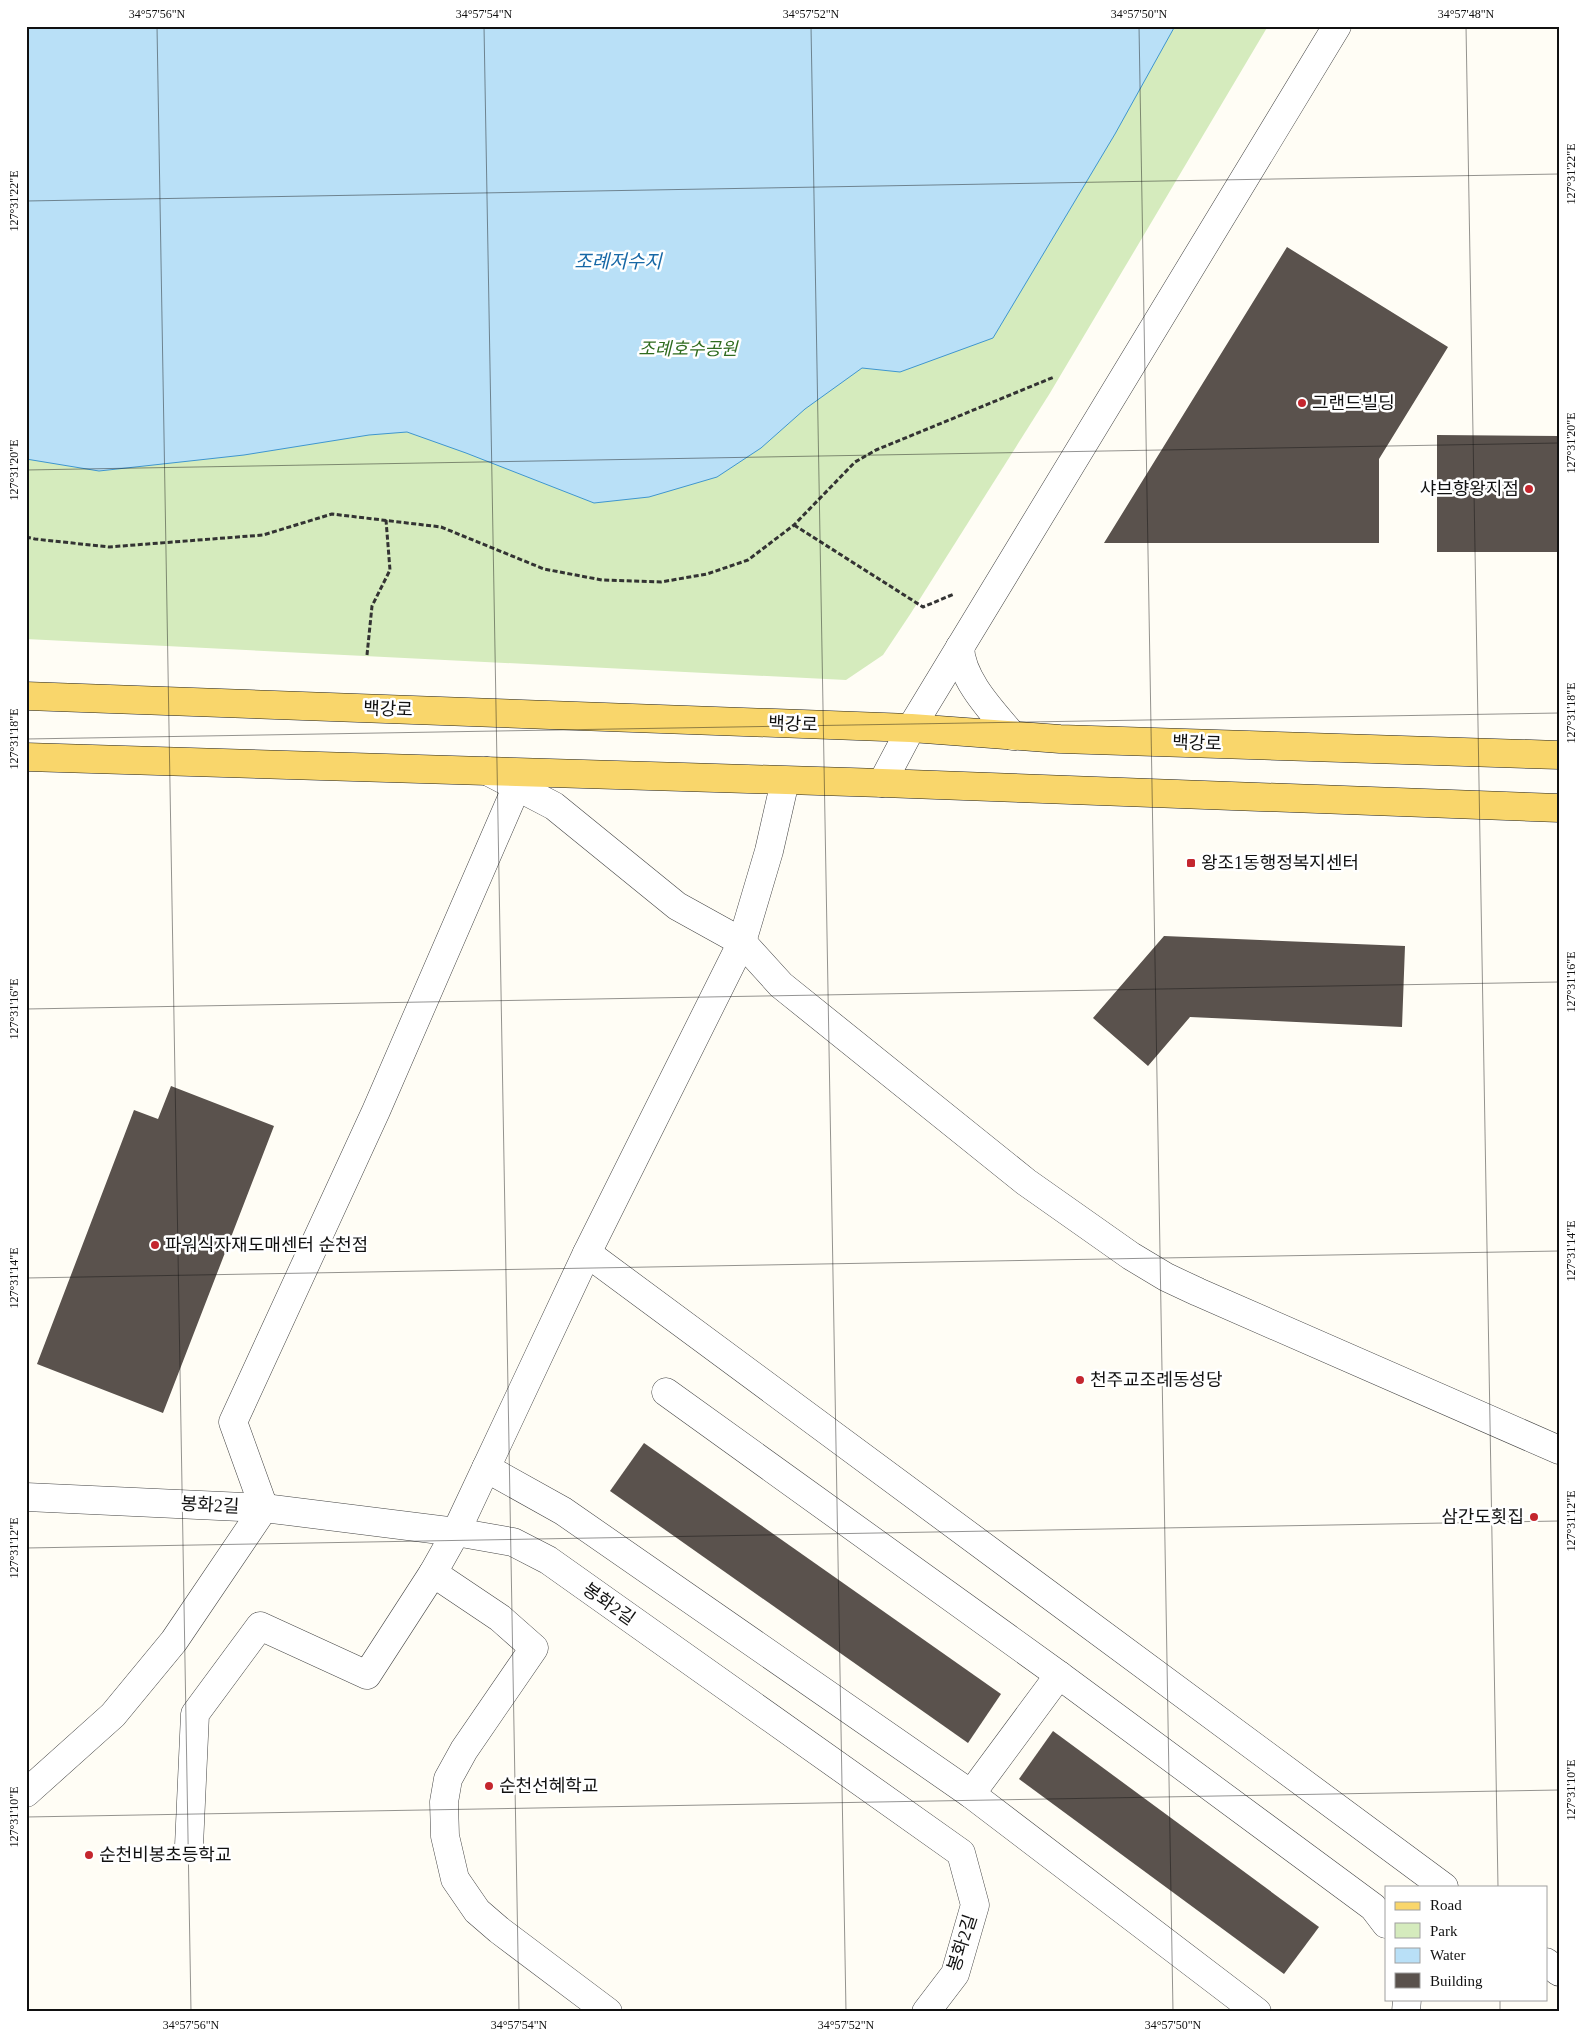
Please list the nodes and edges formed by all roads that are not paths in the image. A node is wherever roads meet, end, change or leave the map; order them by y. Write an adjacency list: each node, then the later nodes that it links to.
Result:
1 (1337, 26): 2 (street)
2 (960, 647): 4 (street); 5 (street)
3 (26, 696): 4 (main road, 백강로)
4 (911, 728): 5 (main road, 백강로); 10 (street)
5 (1013, 736): 6 (main road, 백강로)
6 (1559, 754)
7 (26, 757): 8 (main road)
8 (487, 770): 9 (main road); 11 (street)
9 (785, 781): 10 (main road); 13 (street)
10 (882, 783): 12 (main road)
11 (517, 786): 13 (street); 19 (street)
12 (1559, 808)
13 (742, 942): 14 (street); 16 (street)
14 (587, 1253): 17 (street); 26 (street)
15 (666, 1392): 22 (street)
16 (1559, 1450)
17 (486, 1468): 20 (street); 24 (street)
18 (26, 1497): 19 (street, 봉화2길)
19 (264, 1508): 20 (street, 봉화2길); 23 (street)
20 (456, 1532): 21 (street); 31 (street, 봉화2길)
21 (433, 1572): 25 (street); 30 (street)
22 (1060, 1674): 24 (street); 27 (street)
23 (26, 1793)
24 (971, 1794): 32 (street)
25 (189, 1846)
26 (1443, 1886)
27 (1385, 1923)
28 (1548, 1964): 29 (street)
29 (1559, 1972)
30 (608, 2012)
31 (926, 2012)
32 (1257, 2012)

